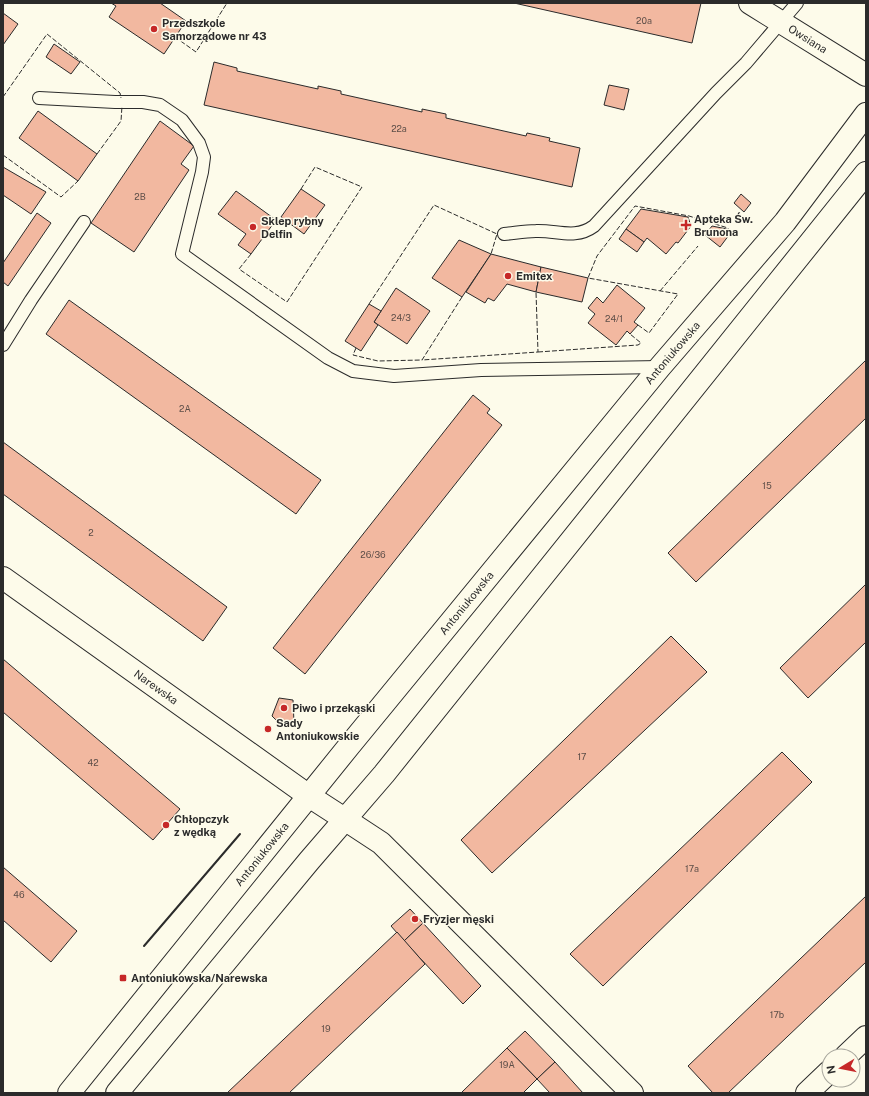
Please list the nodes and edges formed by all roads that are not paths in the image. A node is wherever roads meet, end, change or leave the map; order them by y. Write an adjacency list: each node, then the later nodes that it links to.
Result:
1 (750, 3): 3 (main road, Owsiana)
2 (797, 3): 3 (lane)
3 (782, 22): 4 (main road, Owsiana); 9 (lane)
4 (866, 75)
5 (39, 98): 11 (lane)
6 (866, 114): 11 (main road, Antoniukowska)
7 (866, 173): 14 (main road)
8 (84, 222): 10 (lane)
9 (504, 234)
10 (3, 345)
11 (660, 367): 13 (main road, Antoniukowska)
12 (3, 578): 13 (main road, Narewska)
13 (309, 796): 14 (main road, Narewska); 18 (main road, Antoniukowska)
14 (346, 820): 19 (main road); 20 (main road, Narewska)
15 (866, 1037): 16 (main road)
16 (854, 1048)
17 (821, 1080): 21 (main road)
18 (68, 1093)
19 (117, 1093)
20 (632, 1093)
21 (807, 1093)

